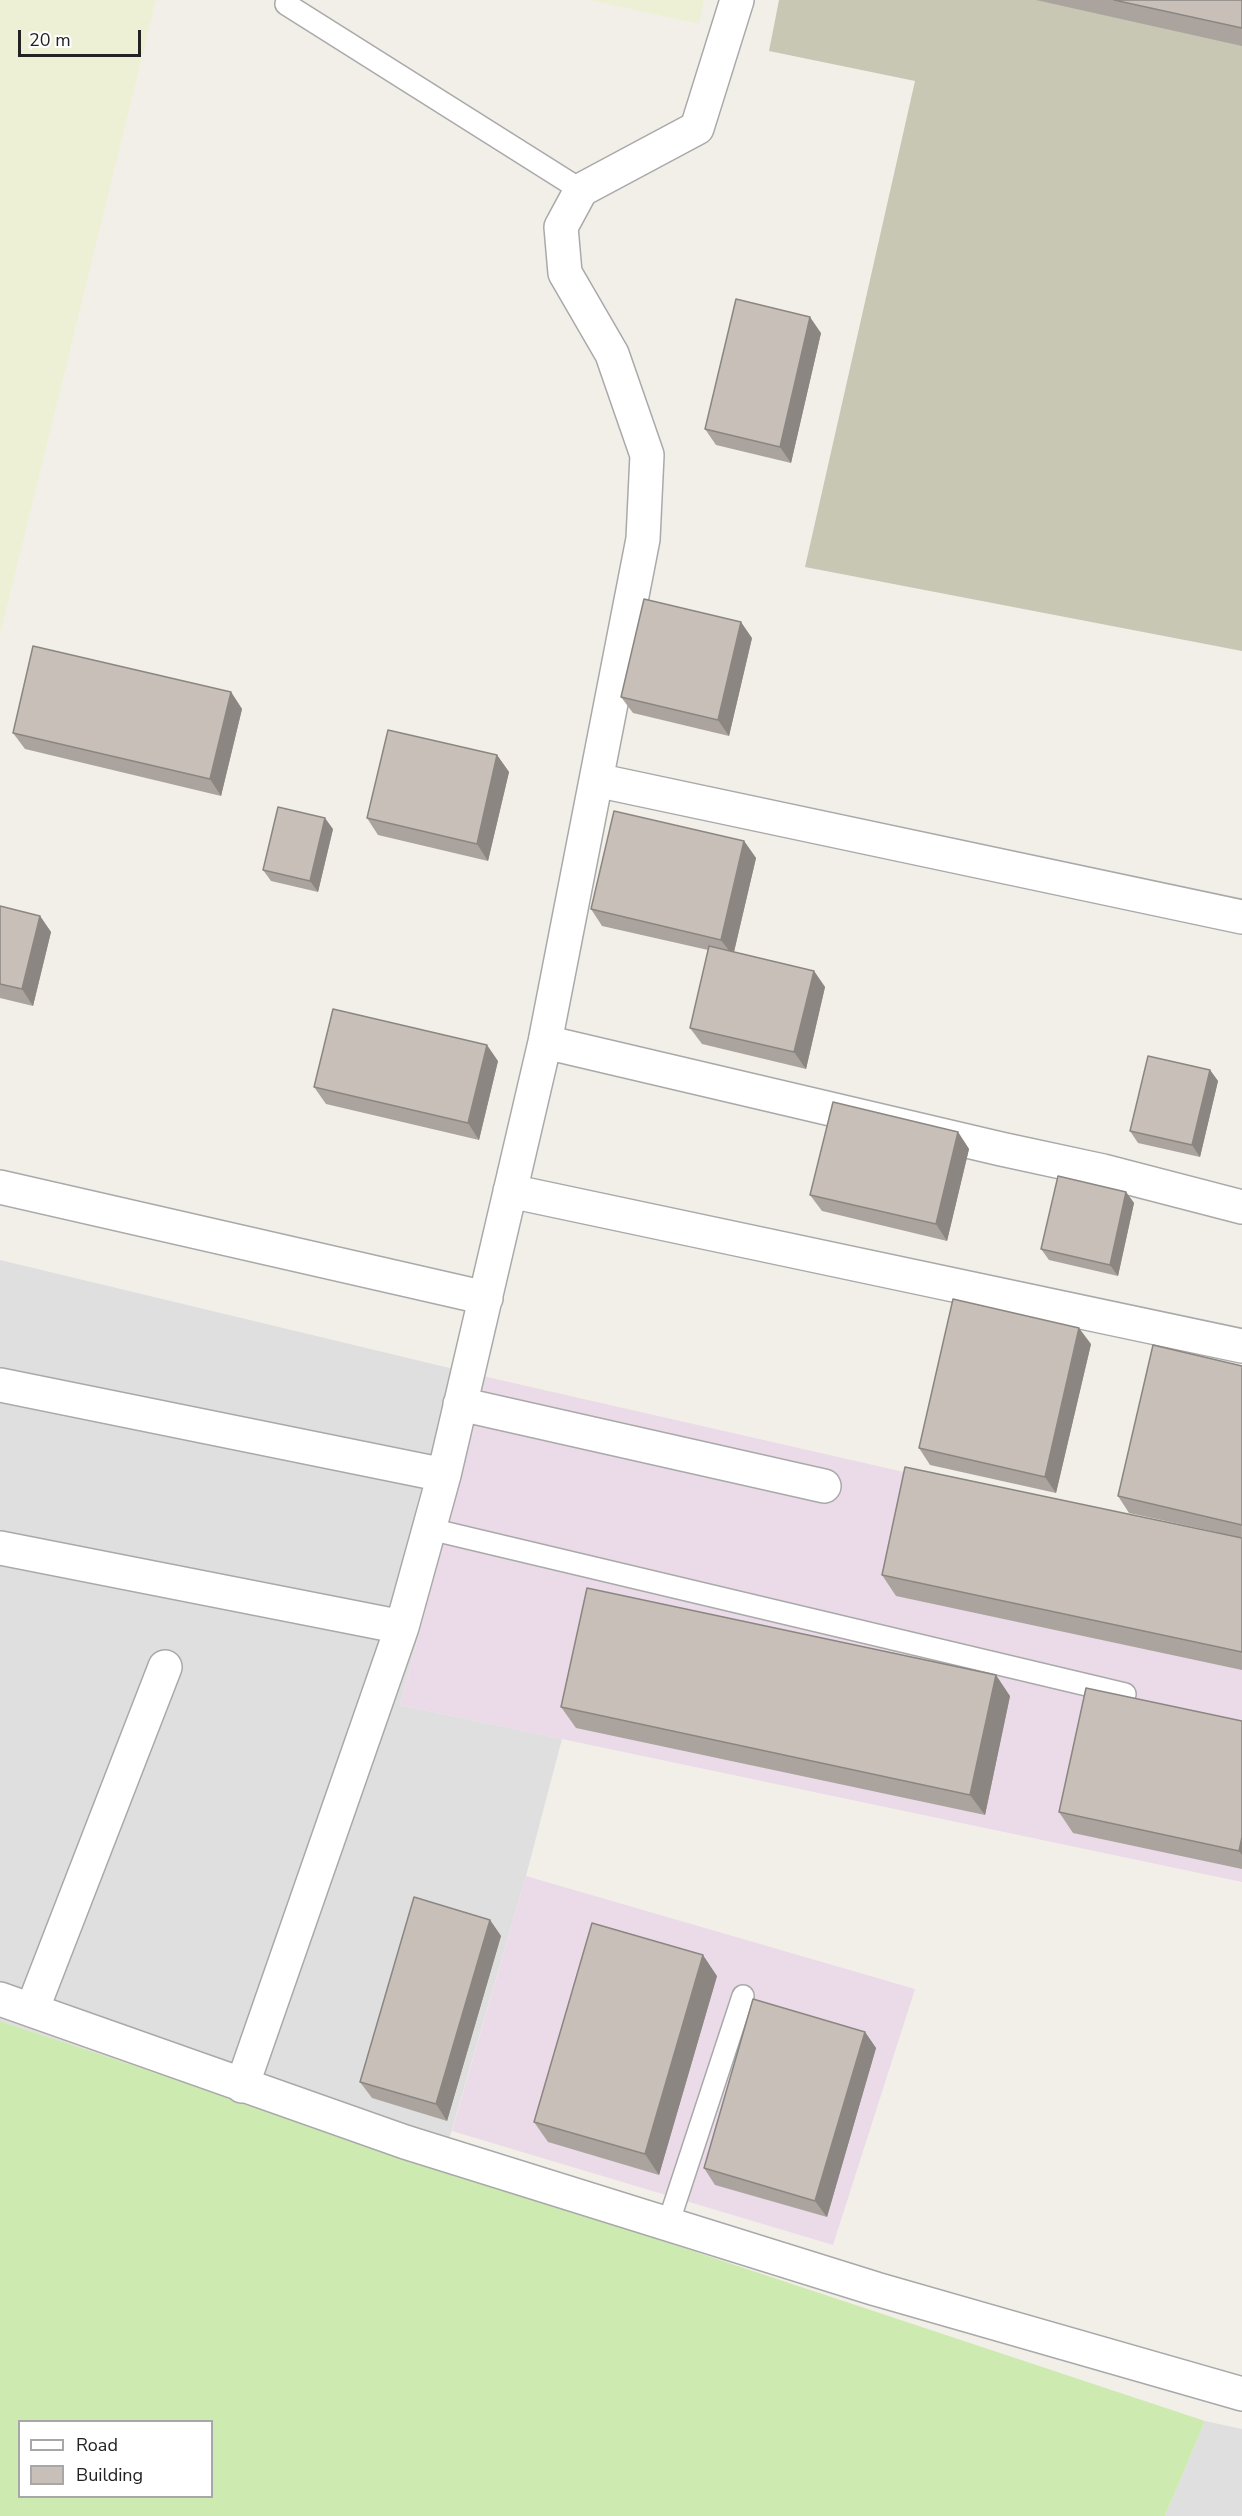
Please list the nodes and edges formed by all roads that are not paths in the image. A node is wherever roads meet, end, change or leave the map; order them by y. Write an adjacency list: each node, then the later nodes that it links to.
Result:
1 (736, 0): 3 (street)
2 (286, 4): 3 (lane)
3 (581, 190): 4 (street)
4 (596, 780): 5 (street); 6 (street)
5 (1242, 917)
6 (544, 1042): 8 (street); 9 (street)
7 (0, 1187): 10 (street)
8 (510, 1191): 10 (street); 11 (street)
9 (1242, 1207)
10 (486, 1298): 13 (street)
11 (1242, 1346)
12 (0, 1385): 14 (street)
13 (460, 1404): 14 (street); 15 (street)
14 (444, 1475): 16 (street)
15 (824, 1486)
16 (429, 1528): 18 (street); 20 (lane)
17 (0, 1548): 18 (street)
18 (402, 1627): 24 (street)
19 (165, 1667): 23 (street)
20 (1125, 1694)
21 (742, 1996): 25 (lane)
22 (0, 1999): 23 (street)
23 (32, 2010): 24 (street)
24 (242, 2086): 25 (street)
25 (668, 2224): 26 (street)
26 (1242, 2394)

